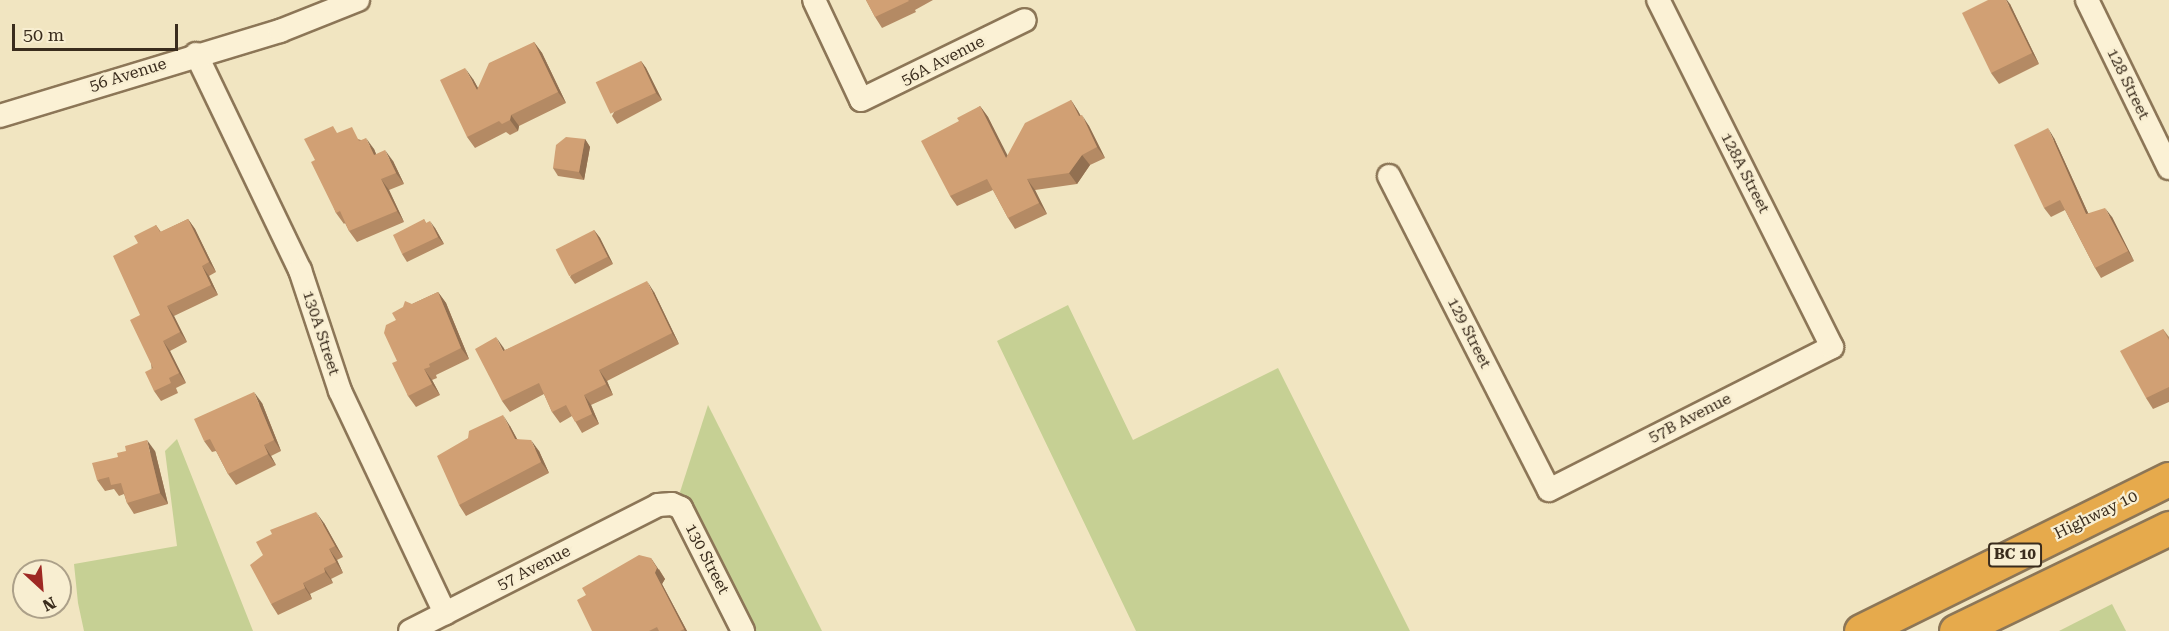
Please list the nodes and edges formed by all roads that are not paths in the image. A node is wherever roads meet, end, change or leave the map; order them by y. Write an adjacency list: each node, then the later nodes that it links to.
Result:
1 (358, 0): 6 (street, 56 Avenue)
2 (814, 0): 5 (street, 56A Avenue)
3 (1658, 0): 10 (street, 128A Street)
4 (2087, 0): 8 (street, 128 Street)
5 (1024, 20)
6 (196, 54): 7 (street, 56 Avenue); 15 (street, 130A Street)
7 (0, 116)
8 (2169, 168)
9 (1389, 176): 12 (street, 129 Street)
10 (1832, 346): 12 (street, 57B Avenue)
11 (2169, 479): 18 (highway, Highway 10 / BC 10)
12 (1548, 490)
13 (658, 505): 15 (street, 57 Avenue); 17 (street, 130 Street)
14 (2169, 528): 19 (highway, BC 10)
15 (445, 613): 16 (street, 57 Avenue)
16 (410, 631)
17 (743, 631)
18 (1861, 631)
19 (1956, 631)

